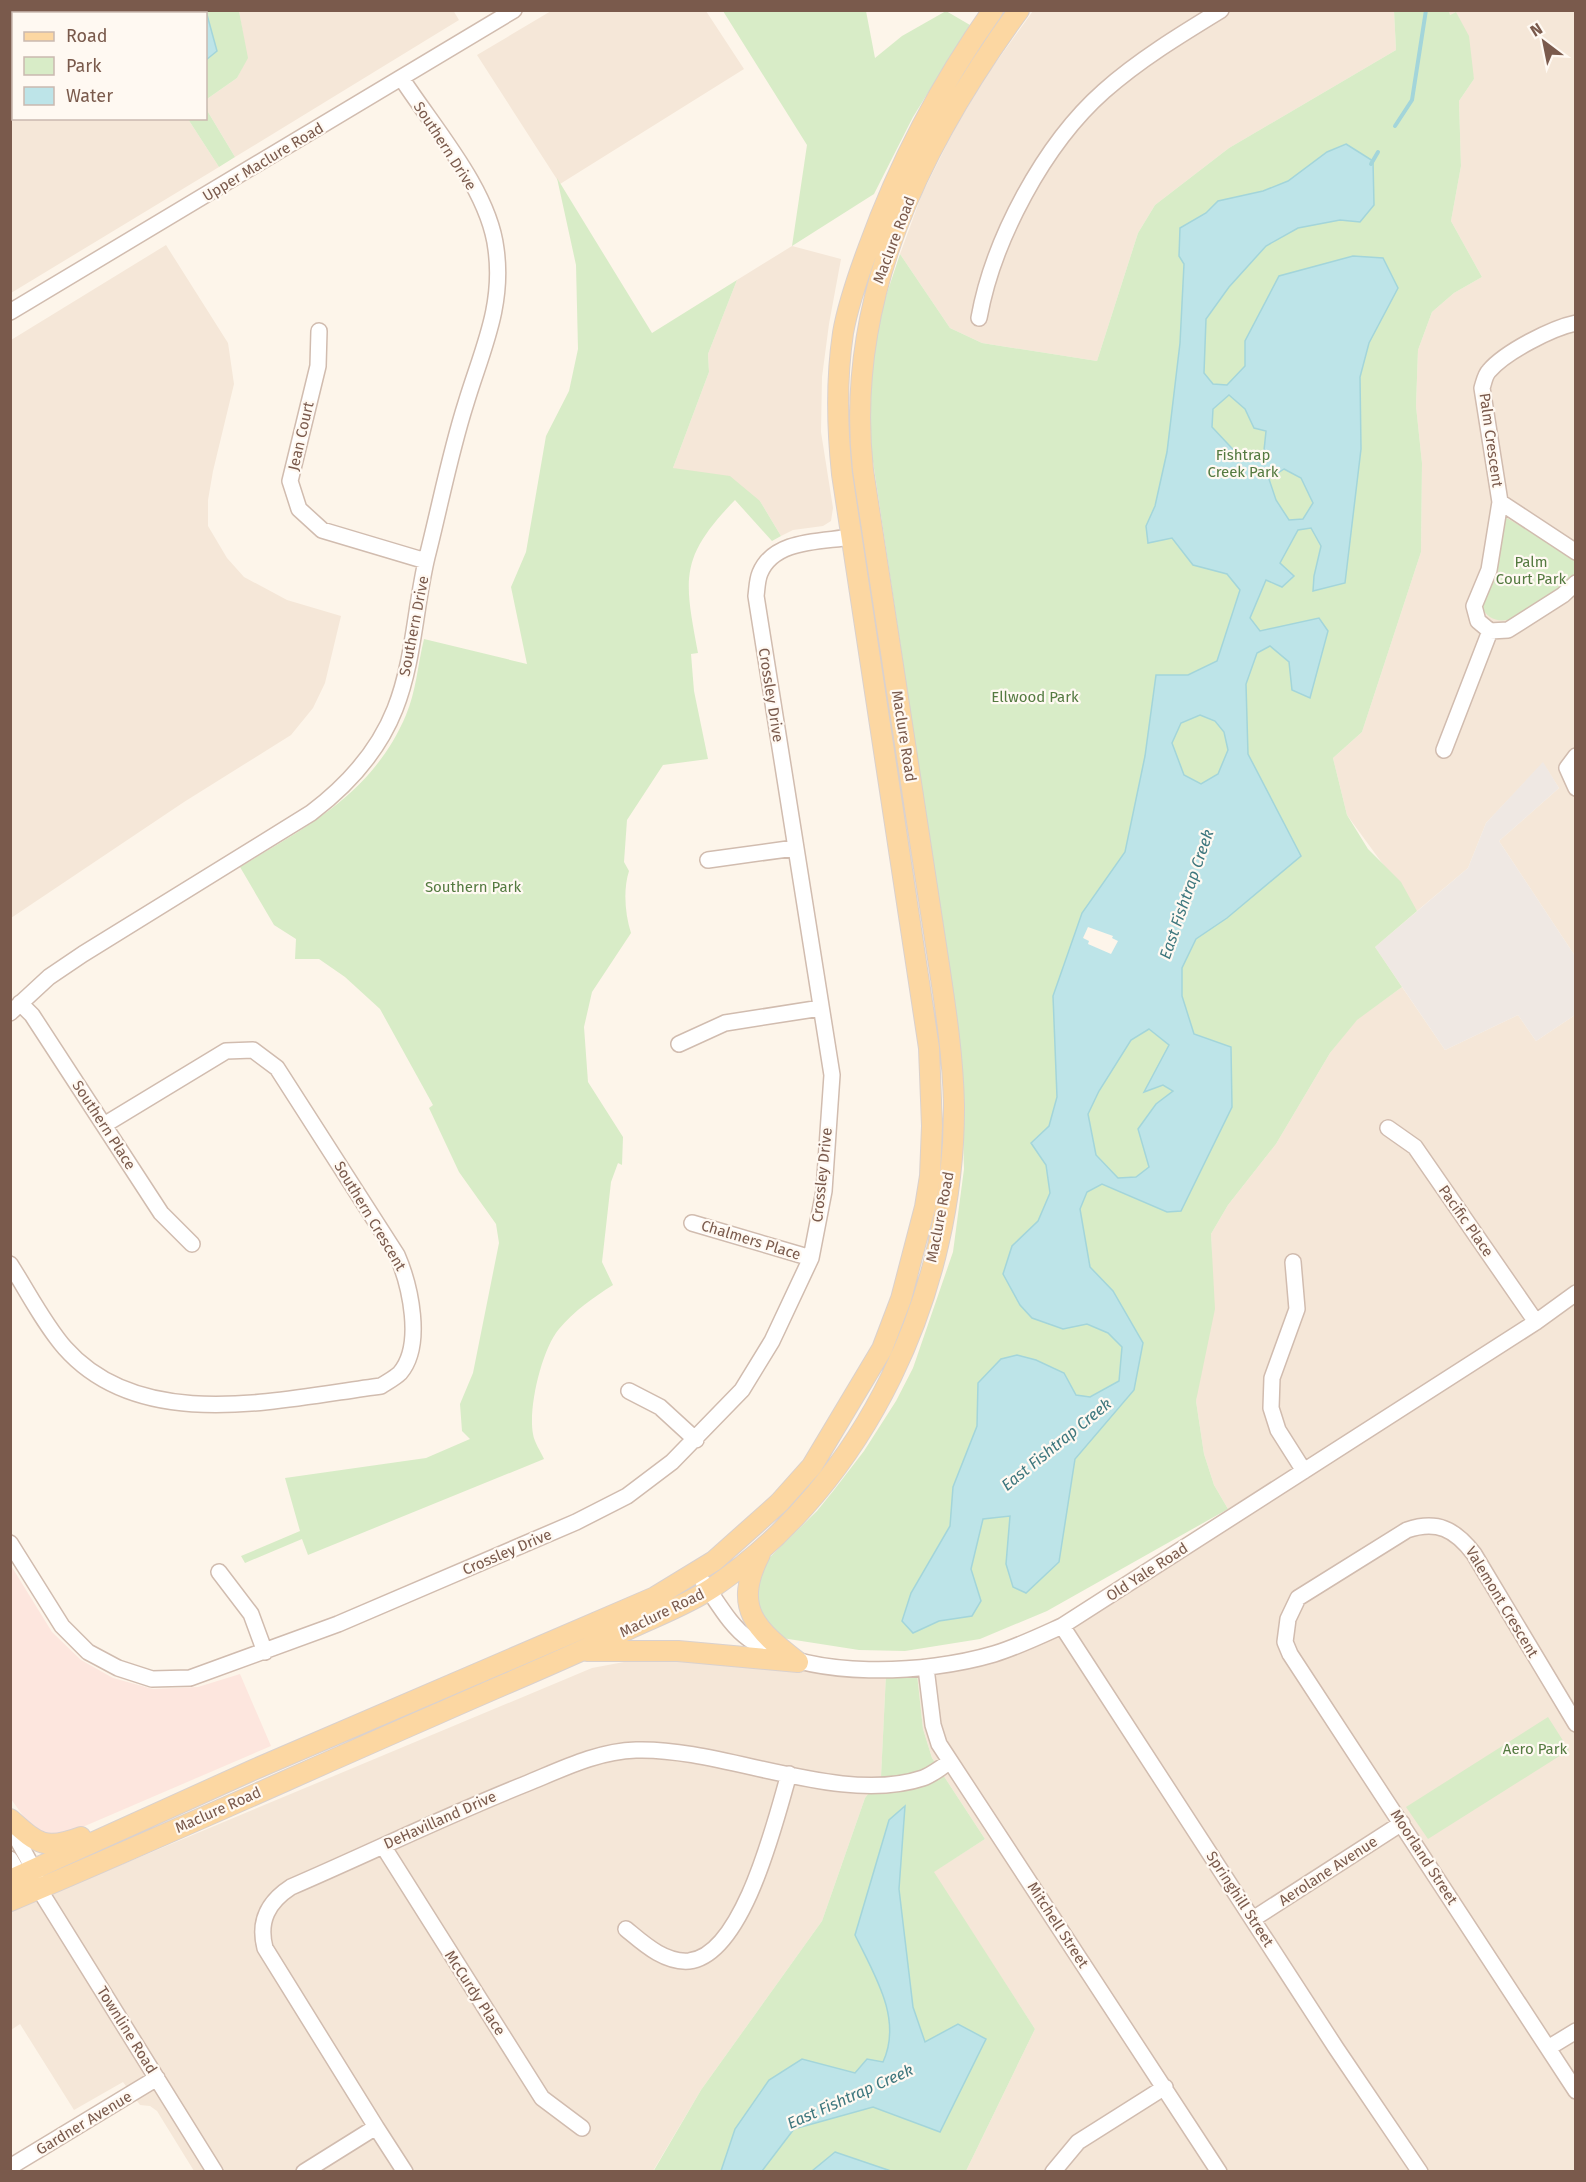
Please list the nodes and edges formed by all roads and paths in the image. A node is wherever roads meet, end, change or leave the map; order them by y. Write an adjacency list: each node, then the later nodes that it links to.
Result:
1 (514, 10): 5 (street, Upper Maclure Road)
2 (993, 10): 11 (main road, Maclure Road)
3 (1018, 10): 15 (main road, Maclure Road)
4 (1221, 10): 7 (street)
5 (402, 79): 6 (street, Upper Maclure Road); 13 (street, Southern Drive)
6 (10, 312)
7 (979, 318)
8 (1575, 323): 10 (street, Palm Crescent)
9 (319, 331): 13 (street, Jean Court)
10 (1500, 502): 12 (street, Palm Crescent); 16 (street, Palm Crescent)
11 (851, 537): 15 (main road); 20 (street, Crossley Drive); 40 (main road, Maclure Road)
12 (1575, 552)
13 (426, 561): 22 (street, Southern Drive)
14 (1575, 583): 16 (street)
15 (887, 629): 38 (main road, Maclure Road)
16 (1490, 631): 17 (street)
17 (1444, 750)
18 (1575, 756): 19 (street)
19 (1575, 788)
20 (795, 848): 21 (street); 23 (street, Crossley Drive)
21 (708, 860)
22 (15, 1008): 25 (street, Southern Place)
23 (820, 1008): 24 (street); 29 (street, Crossley Drive)
24 (679, 1044)
25 (104, 1125): 28 (street, Southern Place); 31 (street, Southern Crescent)
26 (1388, 1128): 33 (street, Pacific Place)
27 (692, 1223): 29 (street, Chalmers Place)
28 (192, 1244)
29 (811, 1258): 35 (street, Crossley Drive)
30 (1293, 1262): 36 (street)
31 (10, 1264)
32 (1575, 1293): 33 (street, Old Yale Road)
33 (1536, 1322): 36 (street, Old Yale Road)
34 (629, 1391): 35 (street)
35 (696, 1440): 44 (street, Crossley Drive)
36 (1304, 1471): 43 (street, Old Yale Road)
37 (10, 1543): 44 (street, Crossley Drive)
38 (761, 1552): 41 (main road, Maclure Road); 46 (main road)
39 (219, 1572): 44 (street)
40 (696, 1573): 41 (street, Old Yale Road); 54 (main road, Maclure Road)
41 (709, 1590): 45 (main road, Maclure Road); 46 (street, Old Yale Road)
42 (1288, 1619): 48 (street, Valemont Crescent); 52 (street, Moorland Street)
43 (1062, 1626): 47 (street, Old Yale Road); 59 (street, Springhill Street)
44 (265, 1652)
45 (578, 1652): 46 (main road); 57 (main road, Maclure Road)
46 (798, 1662): 47 (street, Old Yale Road)
47 (926, 1668): 49 (street, Mitchell Street)
48 (1575, 1724)
49 (950, 1762): 50 (street, DeHavilland Drive); 64 (street, Mitchell Street)
50 (789, 1774): 55 (street, DeHavilland Drive); 60 (street)
51 (10, 1819): 54 (main road)
52 (1402, 1823): 59 (street, Aerolane Avenue); 62 (street, Moorland Street)
53 (10, 1826): 56 (street, Townline Road)
54 (118, 1832): 56 (main road, Maclure Road)
55 (383, 1846): 66 (street, DeHavilland Drive); 67 (street, McCurdy Place)
56 (19, 1871): 57 (street, Townline Road)
57 (39, 1889): 58 (main road, Maclure Road); 63 (street, Townline Road)
58 (10, 1901)
59 (1253, 1919): 74 (street, Springhill Street)
60 (626, 1929)
61 (1575, 2031): 62 (street)
62 (1548, 2048): 65 (street, Moorland Street)
63 (157, 2078): 68 (street, Gardner Avenue); 69 (street, Townline Road)
64 (1165, 2087): 72 (street); 73 (street, Mitchell Street)
65 (1575, 2091)
66 (376, 2127): 70 (street); 71 (street, DeHavilland Drive)
67 (582, 2128)
68 (10, 2167)
69 (215, 2172)
70 (304, 2172)
71 (405, 2172)
72 (1053, 2172)
73 (1219, 2172)
74 (1420, 2172)

